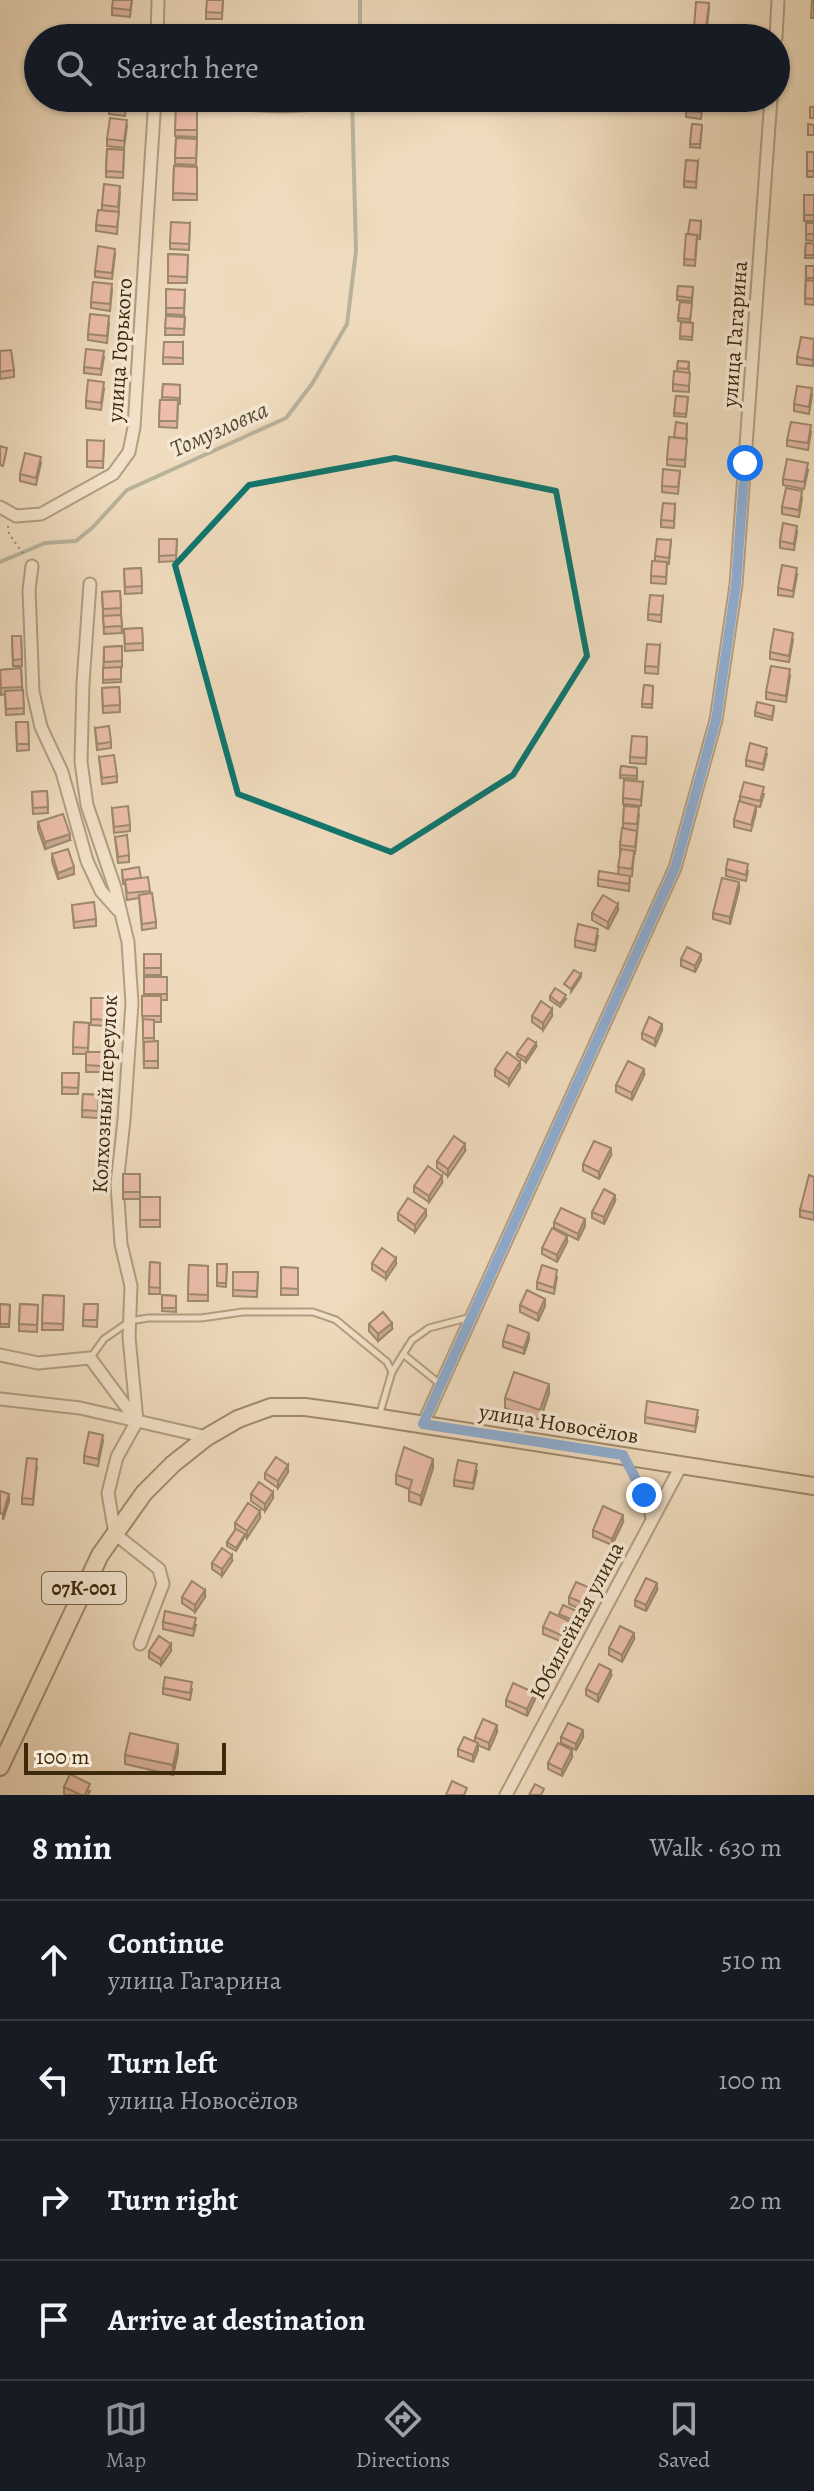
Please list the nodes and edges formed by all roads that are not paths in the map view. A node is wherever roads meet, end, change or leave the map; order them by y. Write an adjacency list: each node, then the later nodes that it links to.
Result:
1 (158, 0): 3 (street)
2 (778, 0): 4 (street)
3 (157, 24)
4 (777, 24)
5 (154, 112): 7 (street, улица Горького)
6 (770, 112): 11 (street, улица Гагарина)
7 (0, 507)
8 (32, 566): 10 (street, Колхозный переулок)
9 (90, 584): 10 (street, Колхозный переулок)
10 (121, 913): 12 (street, Колхозный переулок)
11 (472, 1316): 13 (lane); 17 (street, улица Гагарина)
12 (130, 1321): 15 (lane); 16 (lane); 20 (street, Колхозный переулок)
13 (403, 1354): 16 (lane); 17 (lane)
14 (0, 1355): 15 (street)
15 (90, 1358): 20 (street)
16 (392, 1372): 19 (lane)
17 (441, 1385): 21 (street, улица Гагарина)
18 (0, 1399): 20 (street)
19 (379, 1417): 21 (main road, улица Новосёлов / 07К-001); 22 (main road, улица Новосёлов / 07К-001)
20 (137, 1421): 22 (street); 27 (street)
21 (423, 1424): 23 (main road, улица Новосёлов / 07К-001)
22 (207, 1437): 27 (main road, 07К-001)
23 (623, 1455): 24 (main road, улица Новосёлов / 07К-001); 26 (lane)
24 (682, 1464): 25 (main road, улица Новосёлов / 07К-001); 26 (street, Юбилейная улица)
25 (814, 1486)
26 (651, 1523): 30 (street, Юбилейная улица)
27 (115, 1534): 28 (street); 29 (main road, 07К-001)
28 (140, 1644)
29 (0, 1767)
30 (506, 1795)

